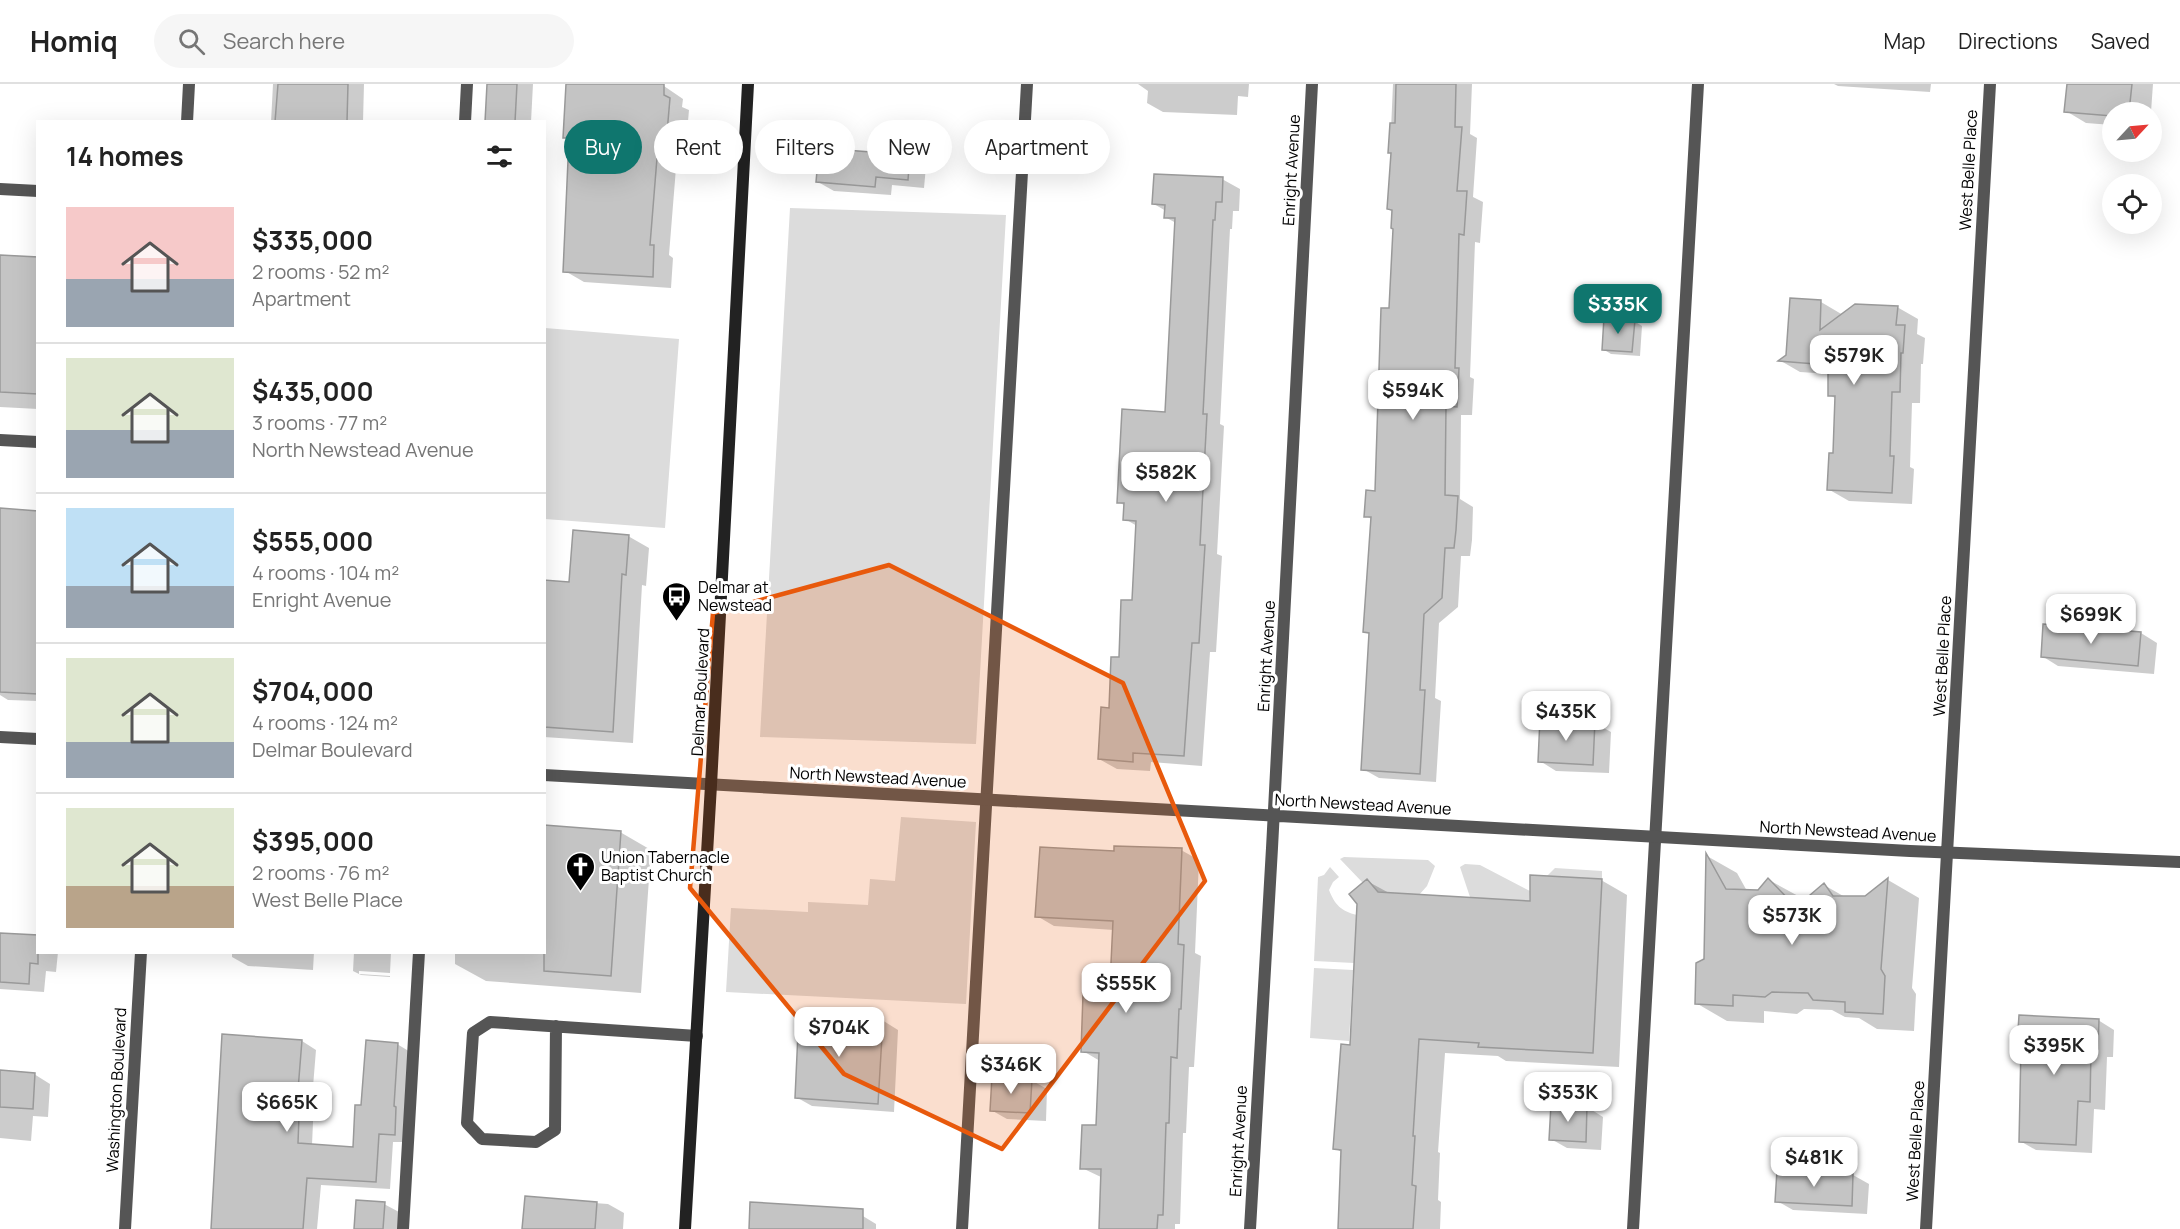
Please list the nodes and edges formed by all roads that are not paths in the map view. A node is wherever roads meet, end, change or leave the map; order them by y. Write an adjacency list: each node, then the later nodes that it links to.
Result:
1 (189, 84): 8 (street)
2 (467, 84): 9 (street)
3 (748, 84): 17 (main road, Delmar Boulevard)
4 (1027, 84): 18 (street)
5 (1312, 84): 19 (street, Enright Avenue)
6 (1698, 84): 20 (street)
7 (1989, 84): 21 (street, West Belle Place)
8 (187, 120)
9 (465, 120)
10 (0, 189): 11 (street)
11 (36, 191)
12 (0, 440): 13 (street)
13 (36, 442)
14 (0, 736): 15 (street)
15 (36, 739)
16 (546, 775): 17 (street, North Newstead Avenue)
17 (711, 784): 18 (street, North Newstead Avenue); 26 (main road, Delmar Boulevard)
18 (986, 800): 19 (street, North Newstead Avenue); 30 (street)
19 (1274, 816): 20 (street, North Newstead Avenue); 31 (street, Enright Avenue)
20 (1655, 837): 21 (street, North Newstead Avenue); 32 (street)
21 (1948, 853): 22 (street, North Newstead Avenue); 33 (street, West Belle Place)
22 (2180, 862)
23 (141, 954): 27 (street, Washington Boulevard)
24 (419, 954): 28 (street)
25 (556, 1026): 25 (street); 26 (street)
26 (697, 1036): 29 (main road, Delmar Boulevard)
27 (125, 1229)
28 (403, 1229)
29 (685, 1229)
30 (962, 1229)
31 (1250, 1229)
32 (1633, 1229)
33 (1926, 1229)

